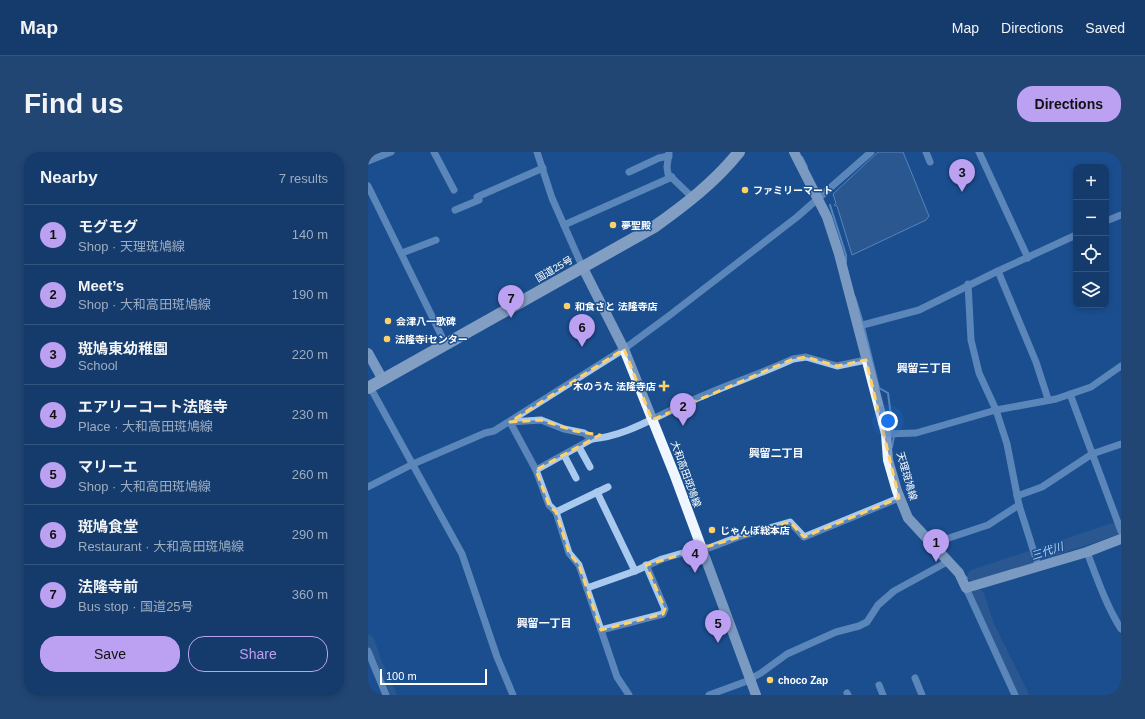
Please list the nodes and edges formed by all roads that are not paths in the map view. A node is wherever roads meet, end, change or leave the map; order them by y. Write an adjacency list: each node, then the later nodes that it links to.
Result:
1 (391, 152): 10 (street)
2 (434, 152): 16 (street)
3 (537, 152): 12 (street)
4 (739, 152): 17 (highway, 国道25号)
5 (794, 152): 18 (main road, 天理斑鳩線)
6 (871, 152): 18 (street)
7 (926, 152): 11 (street)
8 (979, 152): 26 (street)
9 (669, 154): 13 (street); 14 (street)
10 (368, 161)
11 (930, 162)
12 (543, 168): 19 (street); 22 (street)
13 (629, 172)
14 (672, 177): 17 (street); 22 (street)
15 (368, 186): 25 (street)
16 (454, 190)
17 (692, 198): 27 (highway, 国道25号)
18 (819, 199): 30 (main road, 天理斑鳩線); 32 (street)
19 (455, 210)
20 (1121, 215): 21 (street)
21 (1109, 220)
22 (564, 226): 27 (street)
23 (1074, 236): 26 (street)
24 (436, 240): 25 (street)
25 (402, 253): 31 (street)
26 (1028, 258): 28 (street)
27 (582, 266): 31 (highway, 国道25号); 32 (main road, 大和高田斑鳩線)
28 (998, 271): 29 (street); 39 (street)
29 (968, 284): 30 (street); 40 (street)
30 (862, 325): 34 (main road, 天理斑鳩線)
31 (446, 345): 36 (highway, 国道25号)
32 (624, 349): 41 (main road, 大和高田斑鳩線); 42 (street)
33 (368, 353): 36 (main road)
34 (866, 360): 41 (street); 43 (main road, 天理斑鳩線)
35 (1121, 366): 38 (street)
36 (383, 380): 37 (highway, 国道25号)
37 (369, 388): 49 (street)
38 (1070, 394): 39 (street); 47 (street)
39 (1048, 399): 40 (street)
40 (996, 410): 43 (street); 56 (street)
41 (652, 420): 44 (street); 63 (main road, 大和高田斑鳩線)
42 (510, 422): 44 (street); 49 (street); 51 (street)
43 (889, 434): 57 (main road, 天理斑鳩線)
44 (592, 439): 46 (street)
45 (1121, 444): 47 (street)
46 (579, 447): 48 (street); 50 (street)
47 (1092, 454): 56 (street); 60 (street)
48 (564, 455): 51 (street); 52 (street)
49 (413, 464): 53 (street); 78 (street)
50 (590, 467)
51 (536, 470): 59 (street)
52 (576, 478)
53 (368, 487)
54 (608, 487): 55 (street)
55 (597, 492): 59 (street); 68 (street)
56 (1017, 496): 58 (street)
57 (899, 498): 62 (main road, 天理斑鳩線); 63 (street)
58 (1019, 505): 62 (street); 65 (street)
59 (556, 512): 69 (street)
60 (1120, 527)
61 (1121, 539): 64 (main road)
62 (931, 544): 66 (main road, 天理斑鳩線)
63 (700, 548): 67 (street); 75 (main road, 大和高田斑鳩線)
64 (1087, 552): 65 (main road); 71 (street)
65 (1036, 559): 70 (main road)
66 (947, 562): 70 (main road, 天理斑鳩線); 75 (street)
67 (646, 565): 68 (street); 72 (street)
68 (635, 571): 69 (street)
69 (587, 588): 72 (street)
70 (966, 588): 84 (street)
71 (1121, 629)
72 (601, 630): 79 (street)
73 (368, 651): 77 (street)
74 (915, 678): 83 (street)
75 (750, 679): 80 (street); 81 (main road, 大和高田斑鳩線)
76 (879, 685): 82 (street)
77 (386, 695)
78 (513, 695)
79 (629, 695)
80 (709, 695)
81 (756, 695)
82 (883, 695)
83 (922, 695)
84 (1015, 695)

